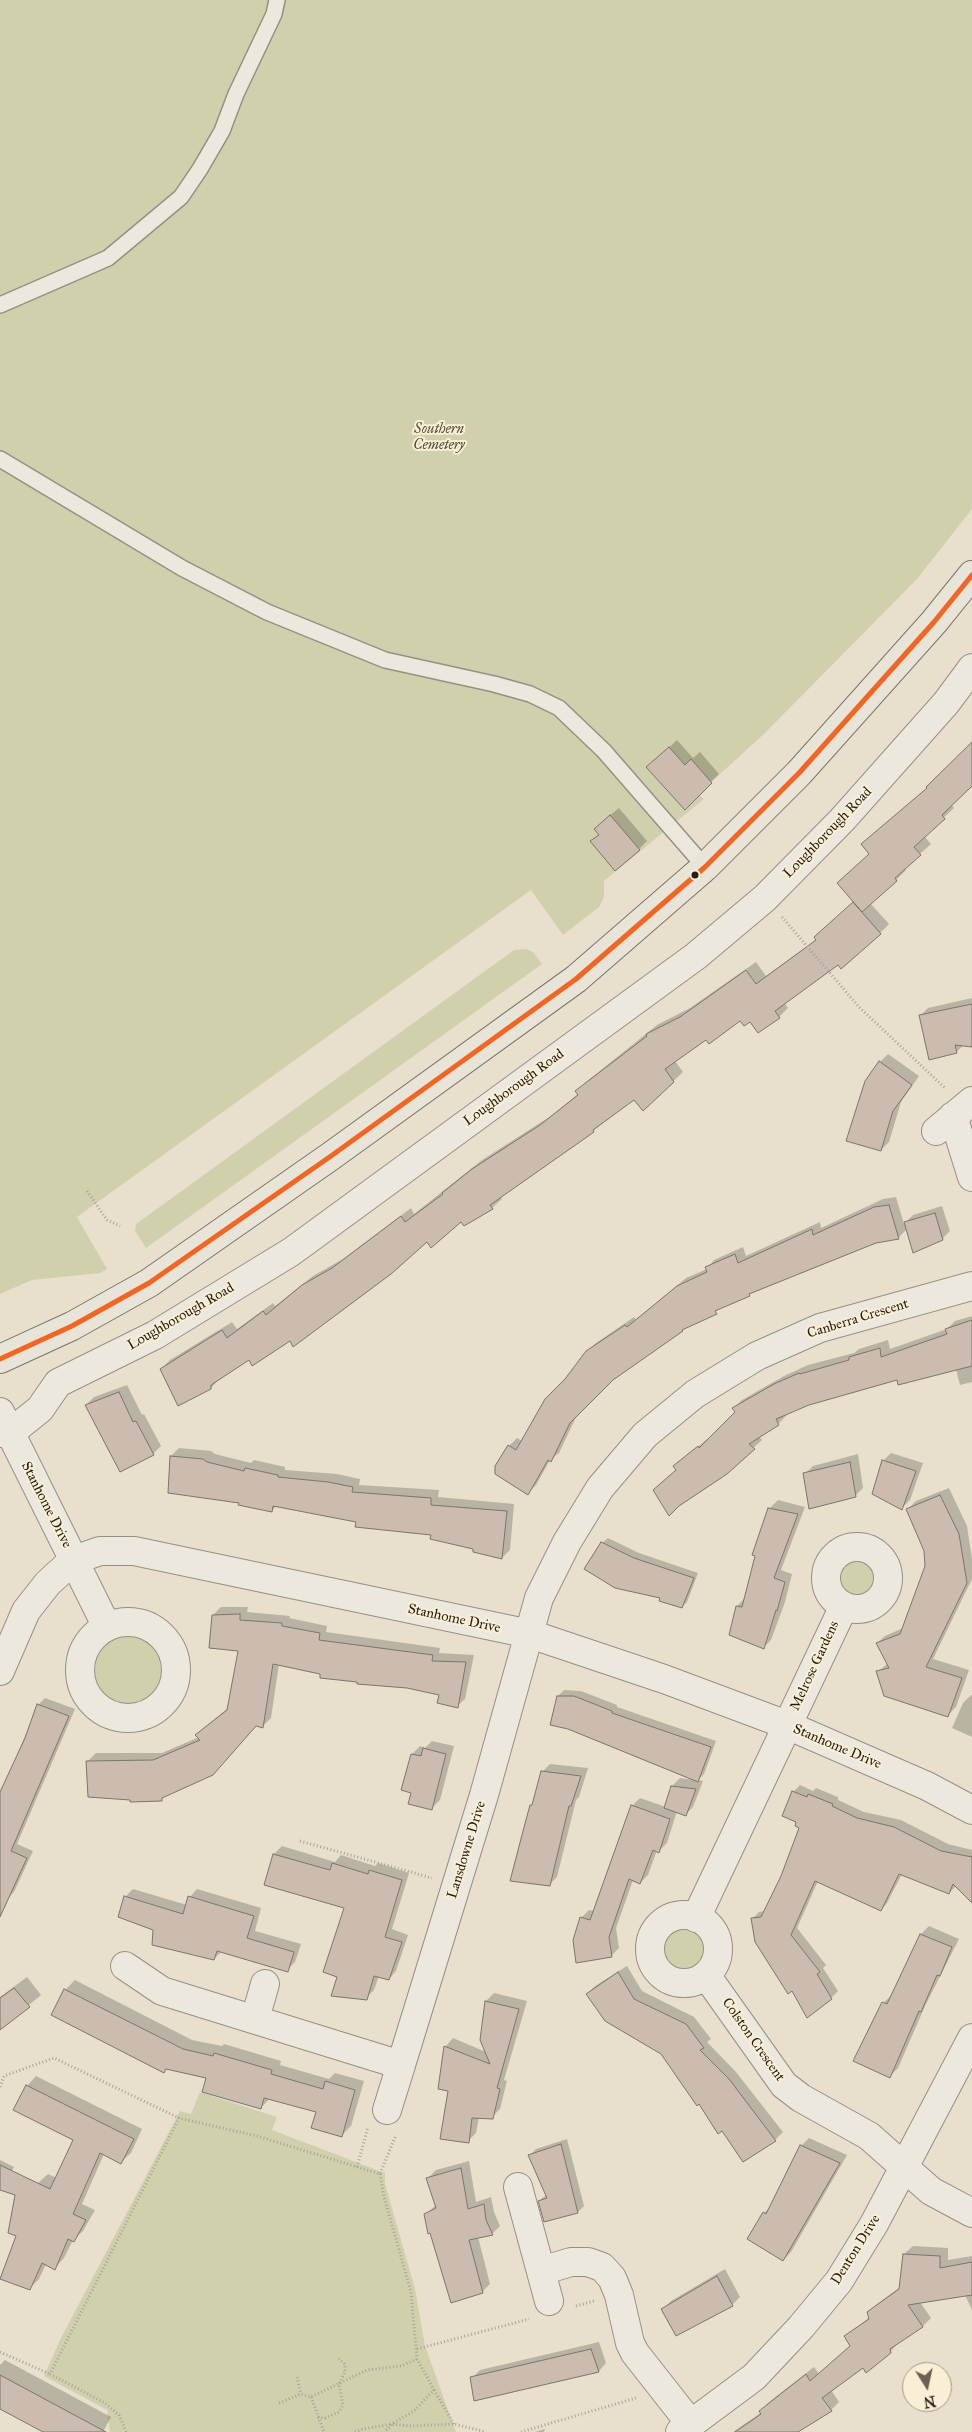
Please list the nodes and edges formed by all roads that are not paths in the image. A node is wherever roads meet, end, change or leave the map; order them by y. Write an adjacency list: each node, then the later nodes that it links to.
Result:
1 (277, 0): 2 (lane)
2 (0, 305)
3 (0, 459): 6 (lane)
4 (972, 575): 6 (main road)
5 (972, 668): 11 (street, Loughborough Road)
6 (705, 866): 10 (main road)
7 (957, 1114): 8 (street)
8 (972, 1177)
9 (972, 1286): 15 (street, Canberra Crescent)
10 (0, 1358)
11 (3, 1426): 12 (street, Stanhome Drive)
12 (74, 1560): 14 (street); 15 (street, Stanhome Drive); 16 (street)
13 (844, 1606): 17 (street, Melrose Gardens)
14 (107, 1627)
15 (530, 1634): 17 (street, Stanhome Drive); 25 (street, Lansdowne Drive)
16 (0, 1671)
17 (787, 1726): 18 (street, Stanhome Drive); 19 (street)
18 (972, 1810)
19 (696, 1918): 21 (street); 21 (street)
20 (125, 1966): 23 (street)
21 (706, 1975): 27 (street, Colston Crescent)
22 (265, 1984): 23 (street)
23 (255, 2019): 25 (street)
24 (972, 2038): 27 (street, Denton Drive)
25 (401, 2065): 26 (street, Lansdowne Drive)
26 (385, 2119)
27 (904, 2166): 29 (street, Colston Crescent); 32 (street, Denton Drive)
28 (518, 2187): 30 (street)
29 (972, 2213)
30 (541, 2271): 31 (street); 32 (street, Denton Drive)
31 (551, 2309)
32 (685, 2427)

